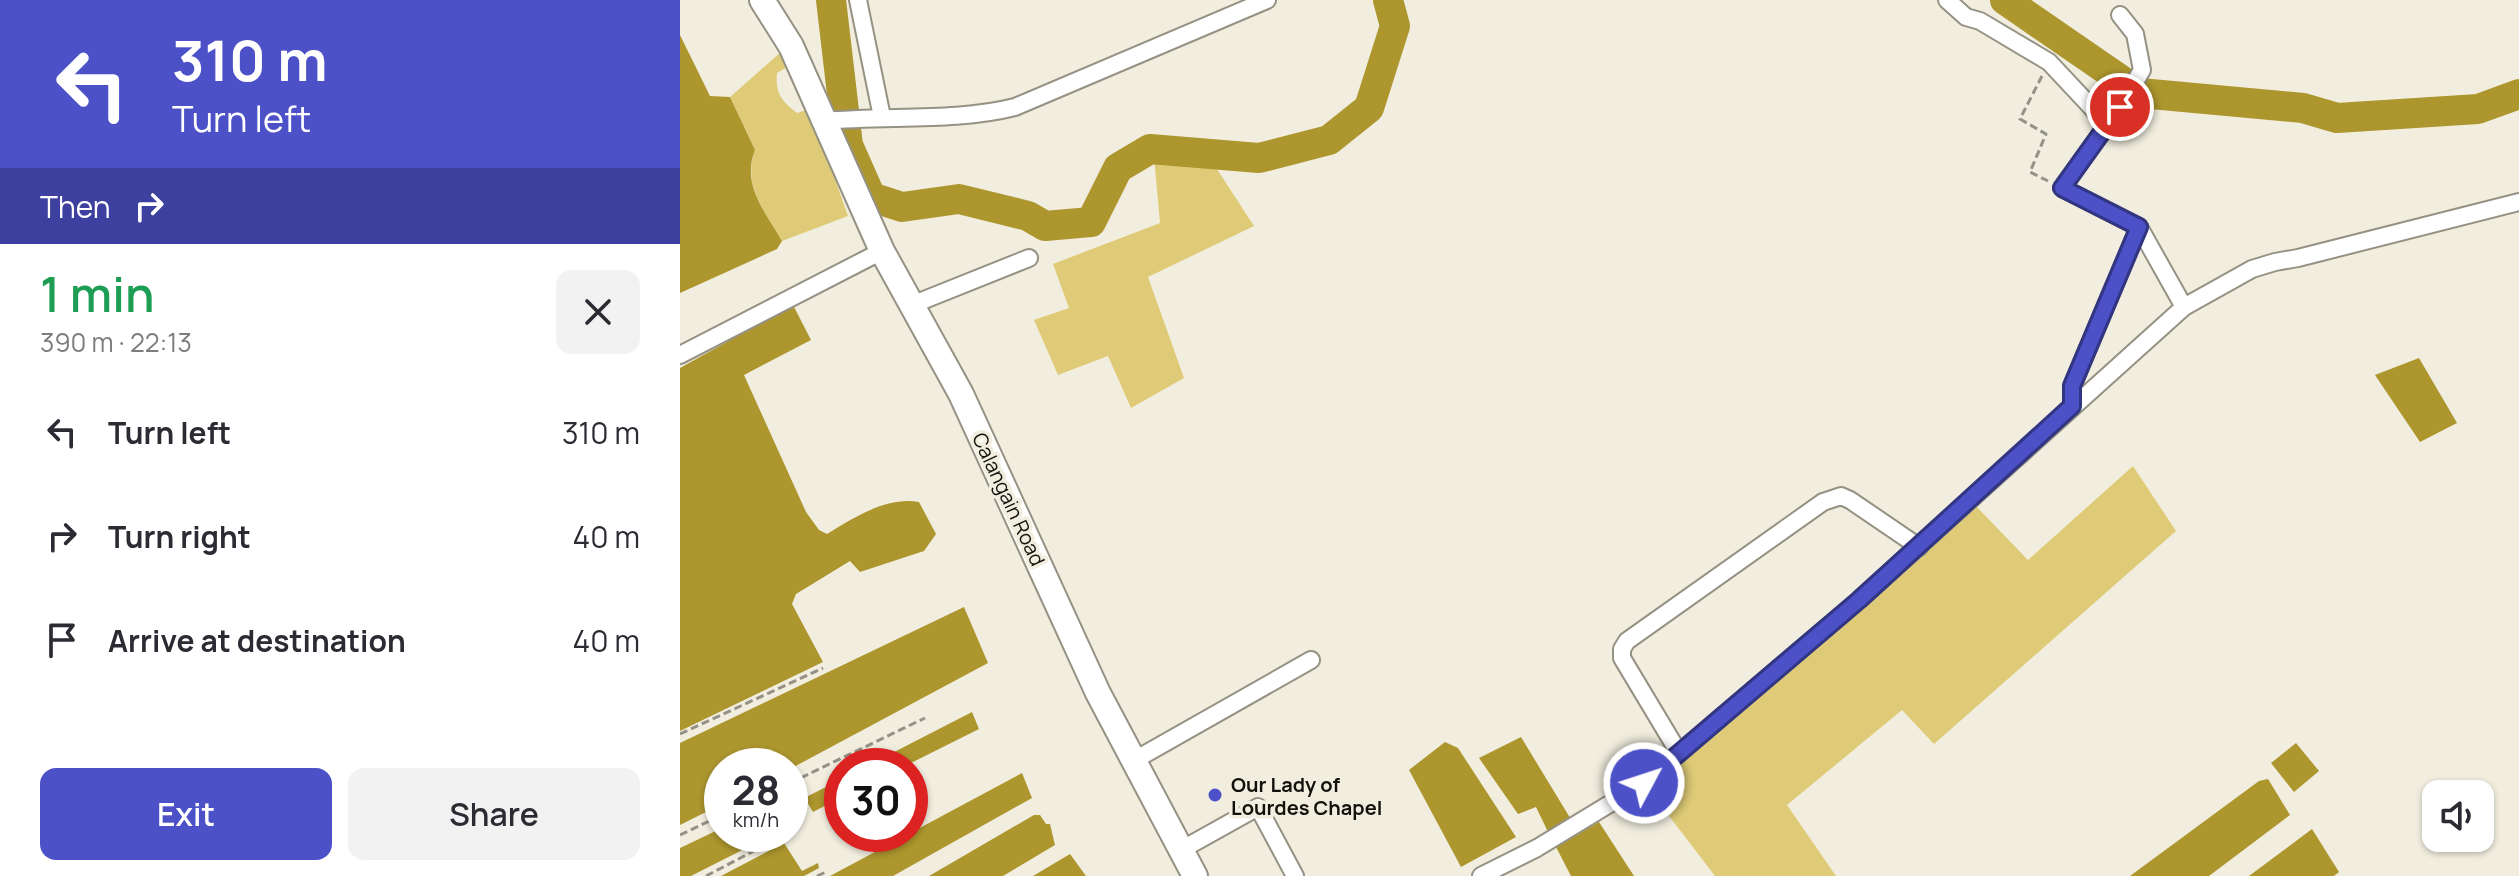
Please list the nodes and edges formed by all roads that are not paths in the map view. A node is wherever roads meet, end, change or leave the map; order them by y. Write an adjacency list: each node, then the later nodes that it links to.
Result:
1 (762, 0): 7 (street, Calangain Road)
2 (858, 0): 6 (street)
3 (1267, 0): 6 (street)
4 (1947, 0): 8 (street)
5 (2120, 15): 8 (street)
6 (882, 117): 7 (street)
7 (829, 121): 11 (street, Calangain Road)
8 (2108, 125): 10 (street)
9 (2519, 202): 14 (street)
10 (2139, 227): 14 (street); 16 (street)
11 (882, 251): 13 (street, Calangain Road); 15 (street)
12 (1029, 258): 13 (street)
13 (914, 304): 20 (street, Calangain Road)
14 (2184, 307): 16 (street)
15 (680, 355)
16 (2072, 406): 17 (street)
17 (1919, 547): 19 (street); 19 (street)
18 (1311, 660): 20 (street)
19 (1679, 753): 24 (street)
20 (1133, 761): 21 (street, Calangain Road)
21 (1181, 850): 22 (street, Calangain Road); 23 (street)
22 (1195, 876)
23 (1295, 876)
24 (1481, 876)

